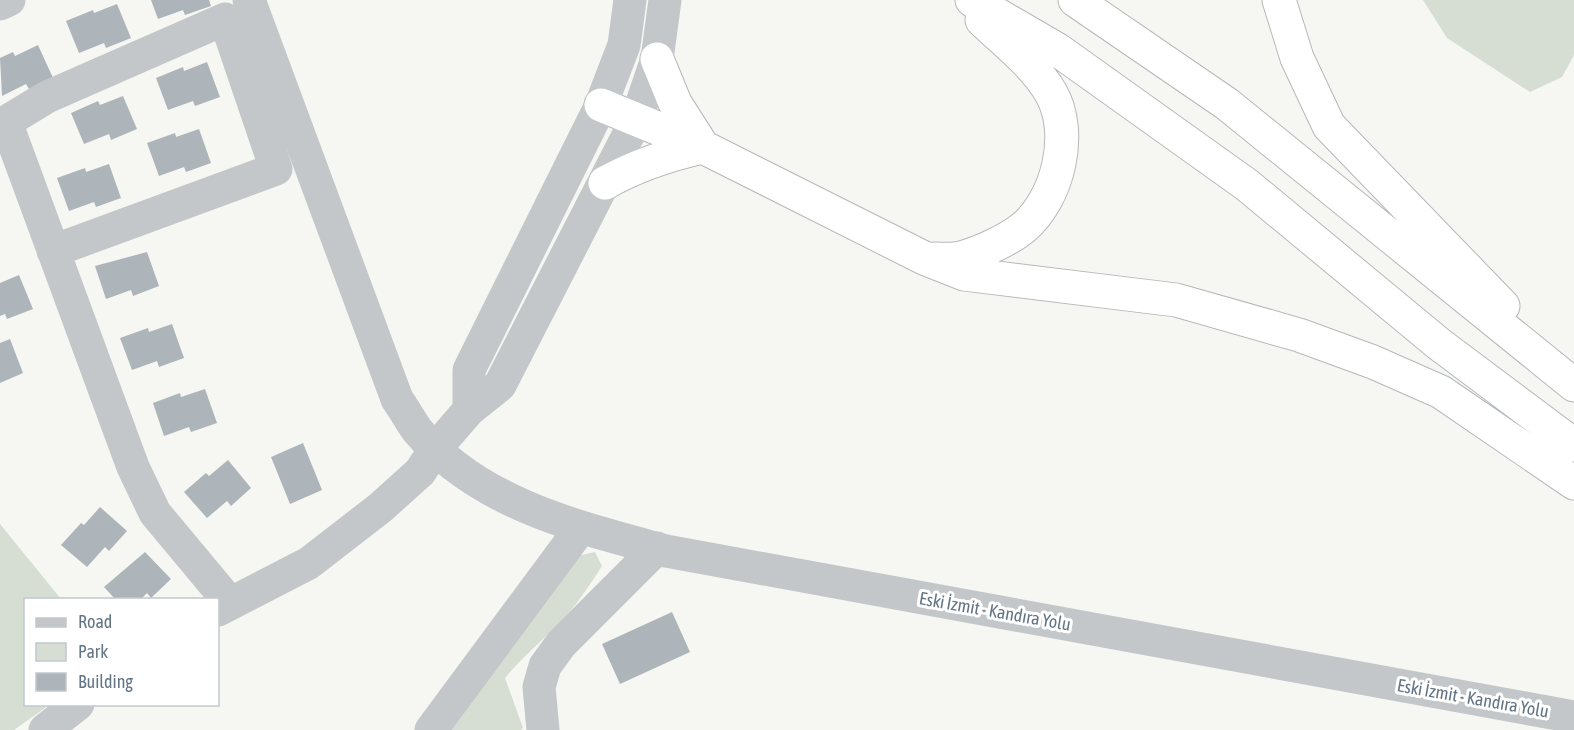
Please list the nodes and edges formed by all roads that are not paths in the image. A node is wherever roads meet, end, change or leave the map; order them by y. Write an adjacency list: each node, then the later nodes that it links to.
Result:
1 (9, 0): 9 (street)
2 (249, 0): 20 (street, Eski İzmit - Kandıra Yolu)
3 (630, 0): 11 (street)
4 (665, 0): 10 (street)
5 (960, 0): 16 (highway)
6 (972, 0): 19 (highway)
7 (1075, 0): 17 (highway)
8 (1279, 0): 17 (highway)
9 (0, 4)
10 (657, 59): 12 (street); 13 (highway)
11 (602, 105): 12 (highway); 18 (street)
12 (636, 120): 13 (highway); 14 (street)
13 (703, 147): 14 (highway); 16 (highway)
14 (605, 183): 18 (street)
15 (53, 250): 15 (street); 24 (street)
16 (926, 259): 21 (highway)
17 (1574, 384)
18 (469, 410): 20 (street)
19 (1574, 446)
20 (436, 448): 22 (street, Eski İzmit - Kandıra Yolu); 25 (street)
21 (1574, 483)
22 (580, 528): 23 (street, Eski İzmit - Kandıra Yolu); 29 (street)
23 (657, 548): 27 (street, Eski İzmit - Kandıra Yolu); 30 (street)
24 (217, 598)
25 (224, 607)
26 (77, 706): 28 (street)
27 (1574, 717)
28 (45, 730)
29 (431, 730)
30 (543, 730)

